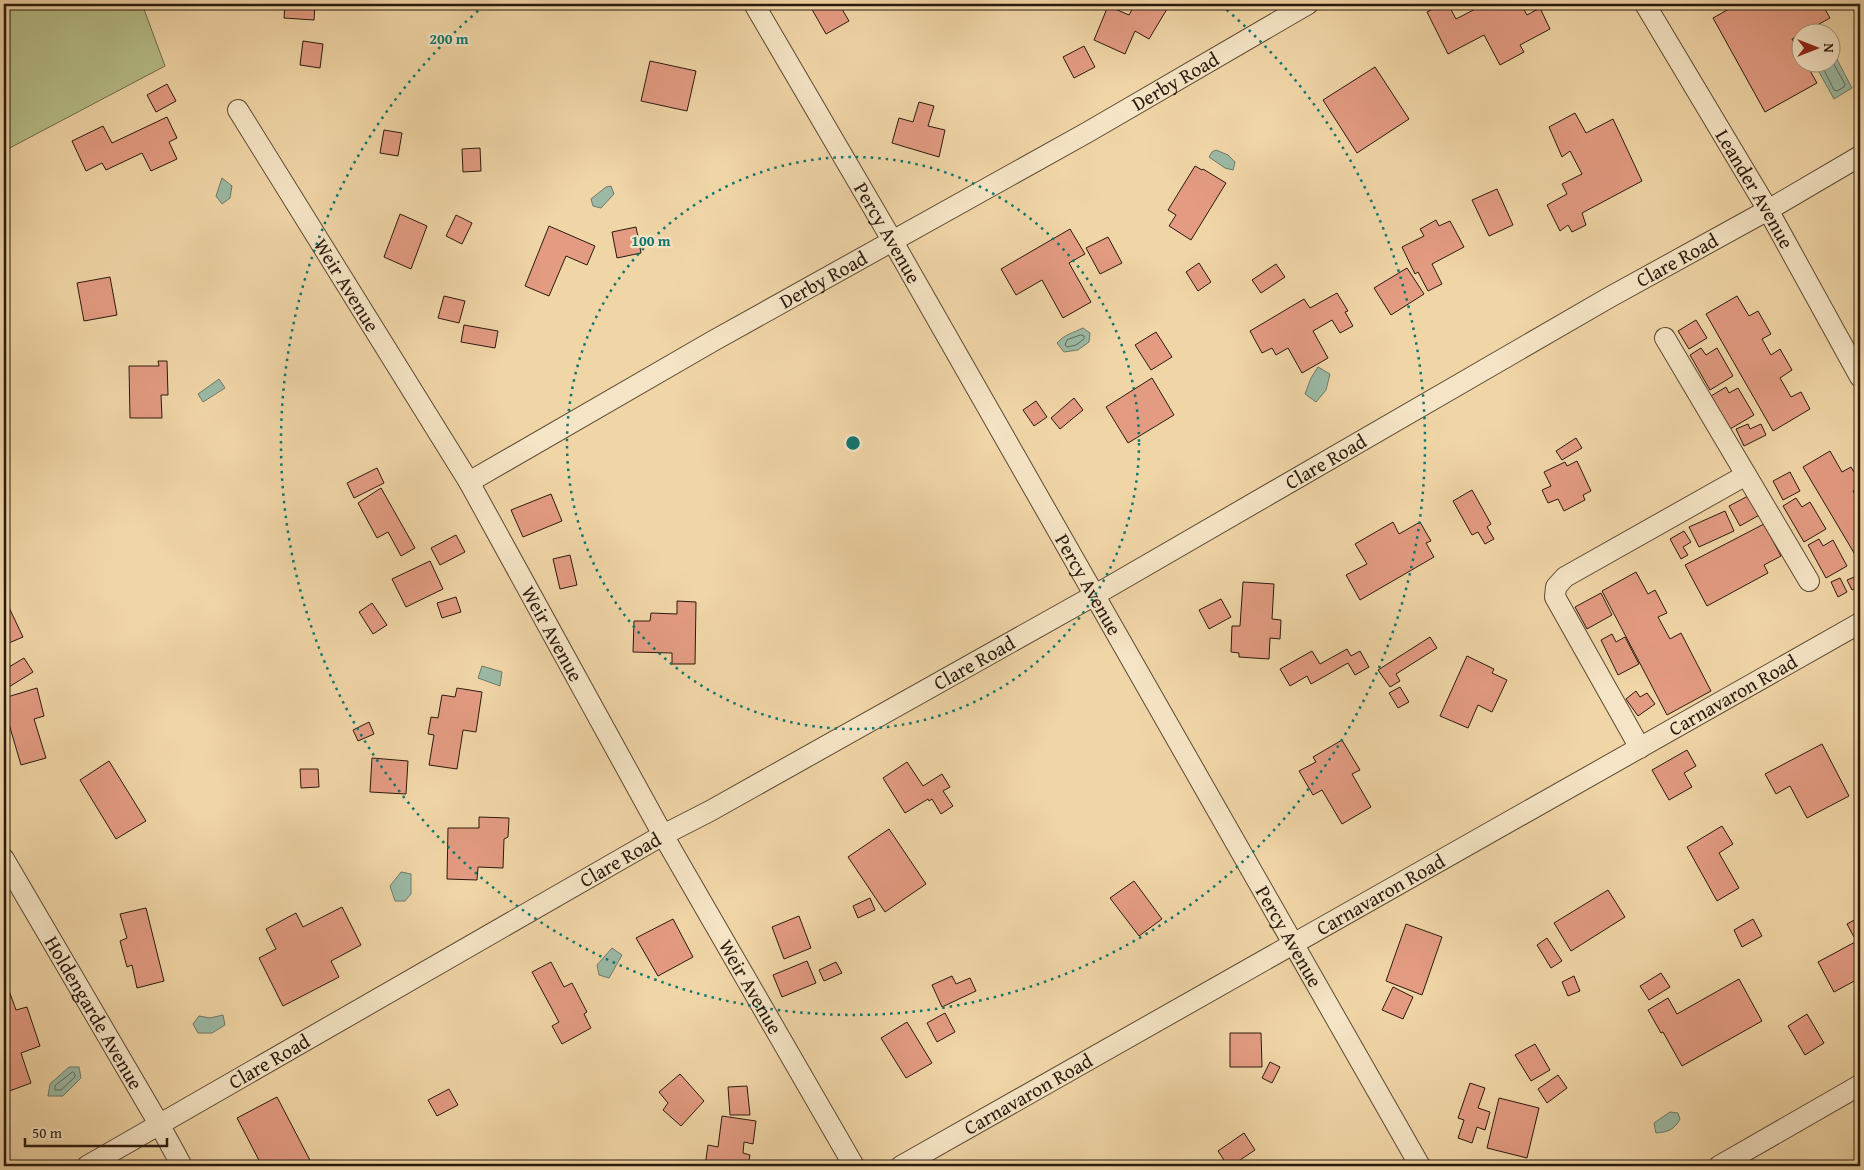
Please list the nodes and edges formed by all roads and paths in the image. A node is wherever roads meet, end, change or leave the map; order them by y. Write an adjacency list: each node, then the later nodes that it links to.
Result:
1 (754, 4): 7 (street, Percy Avenue)
2 (1308, 4): 7 (street, Derby Road)
3 (1645, 4): 6 (street, Leander Avenue)
4 (238, 110): 11 (street, Weir Avenue)
5 (1860, 156): 6 (street, Clare Road)
6 (1768, 210): 9 (street, Leander Avenue); 13 (street, Clare Road)
7 (892, 240): 11 (street, Derby Road); 13 (street, Percy Avenue)
8 (1665, 338): 10 (street)
9 (1860, 377)
10 (1746, 475): 12 (street); 15 (street)
11 (469, 482): 16 (street, Weir Avenue)
12 (1809, 581)
13 (1095, 595): 16 (street, Clare Road); 18 (street, Percy Avenue)
14 (1860, 623): 15 (street, Carnavaron Road)
15 (1640, 748): 18 (street, Carnavaron Road)
16 (663, 835): 20 (street, Clare Road); 23 (street, Weir Avenue)
17 (4, 859): 20 (street, Holdengarde Avenue)
18 (1293, 945): 24 (street, Carnavaron Road); 25 (street, Percy Avenue)
19 (1860, 1086): 26 (street)
20 (160, 1124): 21 (street, Clare Road); 22 (street, Holdengarde Avenue)
21 (88, 1166)
22 (182, 1166)
23 (854, 1166)
24 (901, 1166)
25 (1420, 1166)
26 (1718, 1166)

